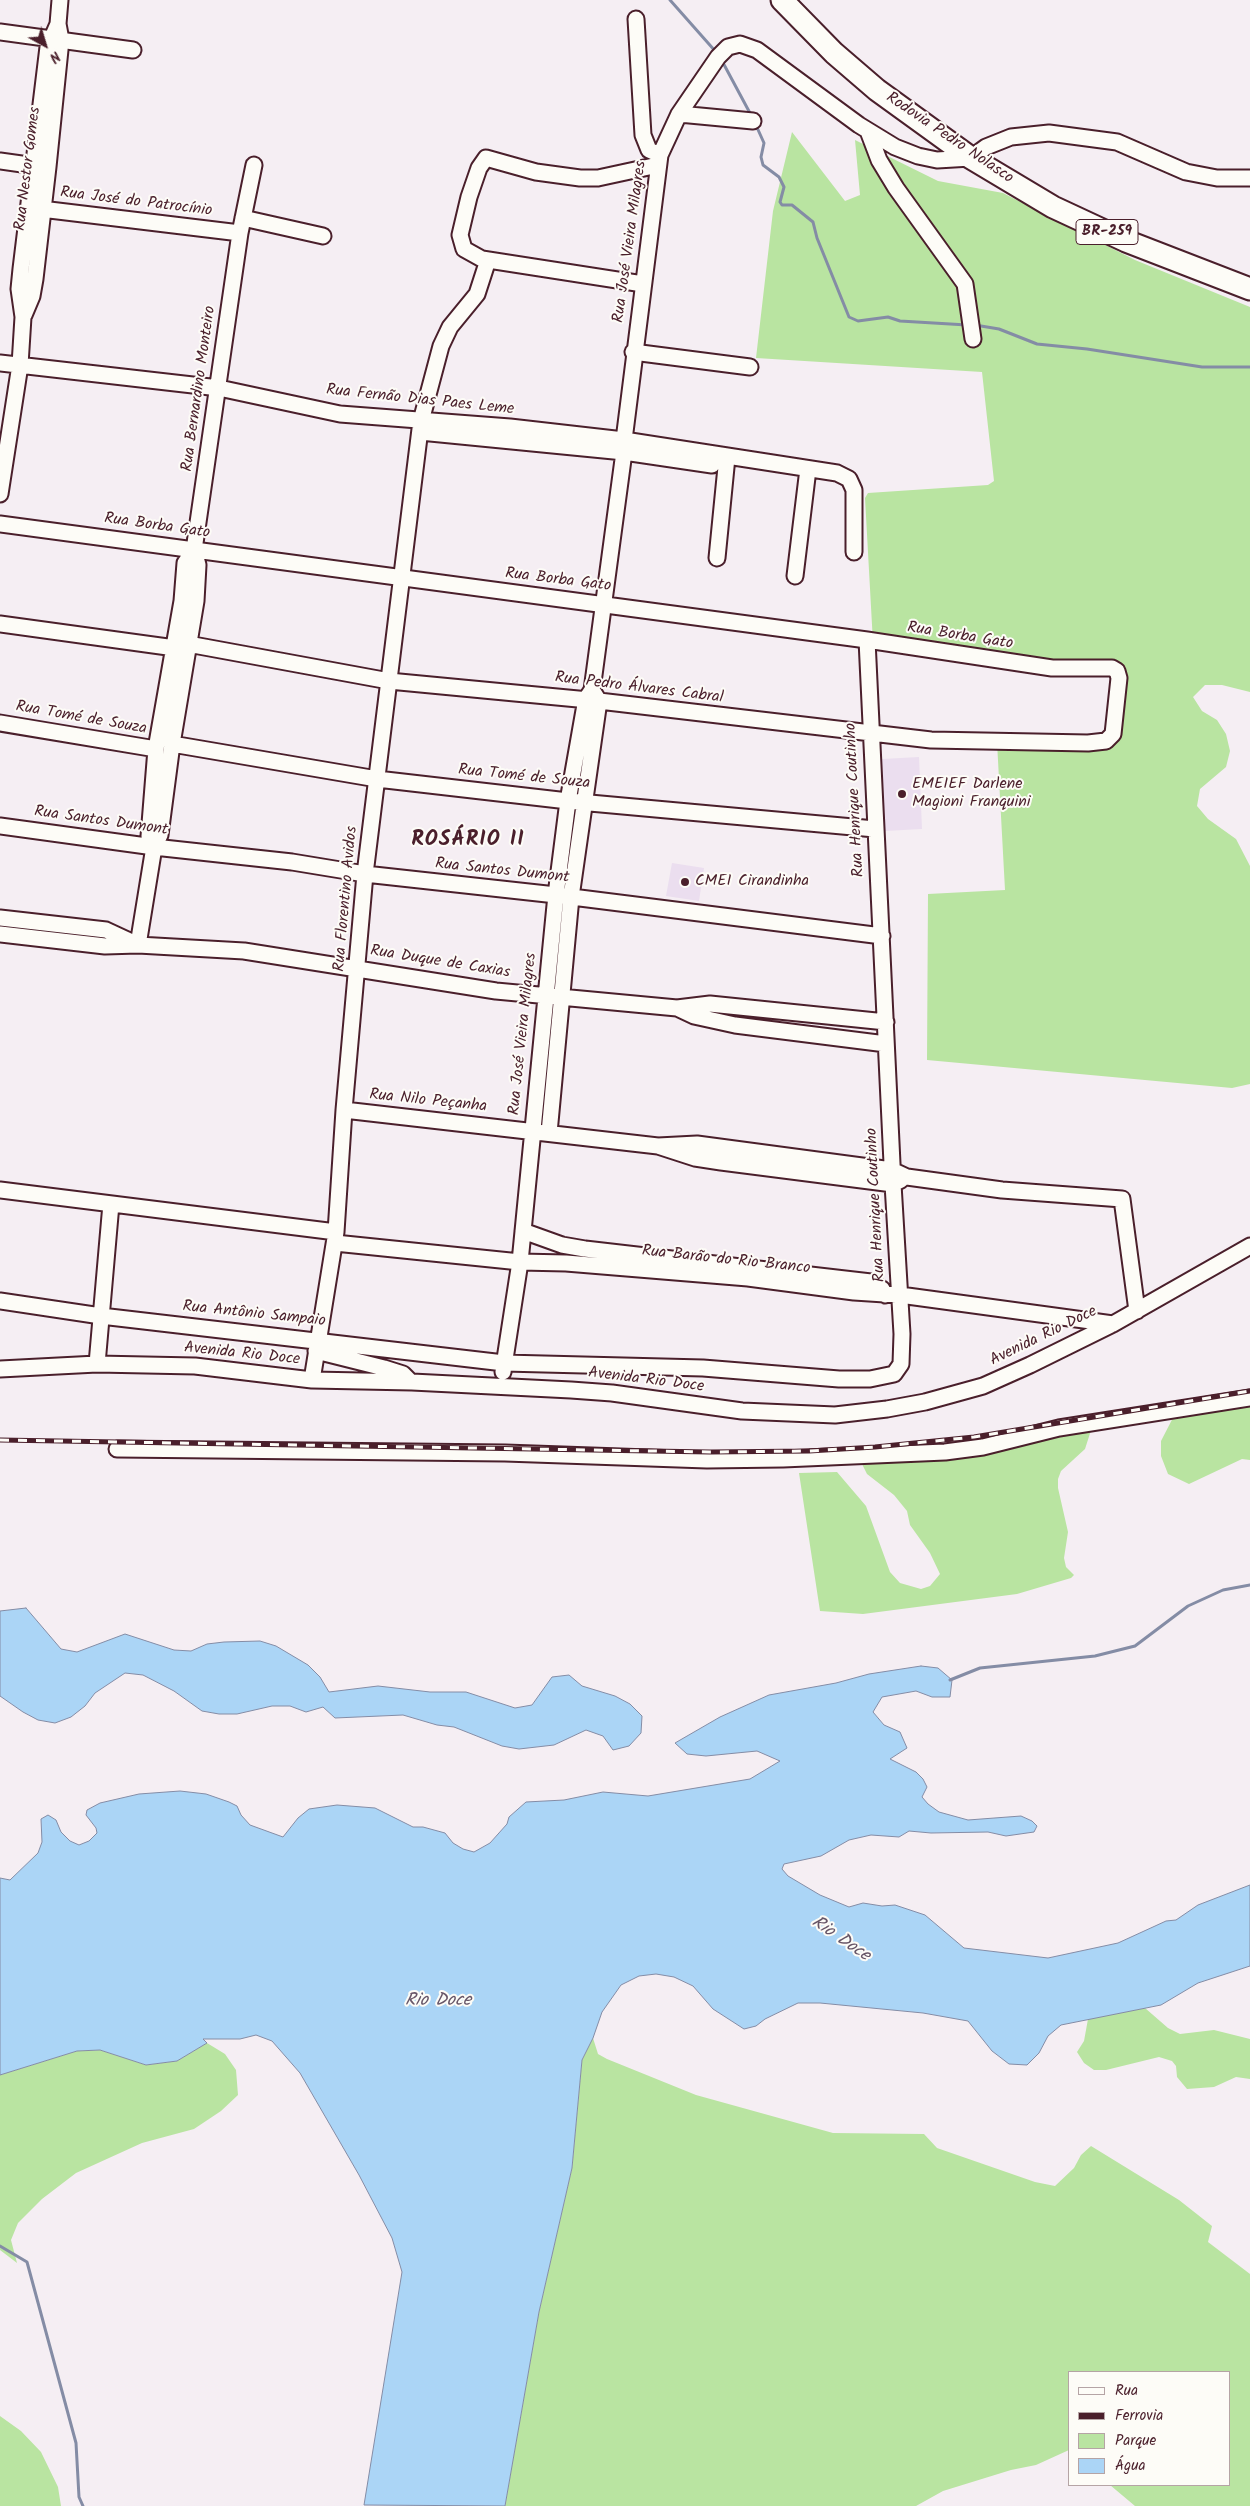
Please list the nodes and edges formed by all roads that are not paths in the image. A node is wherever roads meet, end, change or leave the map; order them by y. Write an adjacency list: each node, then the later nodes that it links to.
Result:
1 (60, 0): 5 (street, Rua Nestor Gomes)
2 (782, 0): 10 (highway, Rodovia Pedro Nolasco / BR-259)
3 (636, 19): 11 (street)
4 (0, 32): 5 (street)
5 (56, 40): 6 (street); 14 (street, Rua Nestor Gomes)
6 (133, 50)
7 (679, 114): 8 (street); 9 (street, Rua José Vieira Milagres); 11 (street, Rua José Vieira Milagres)
8 (753, 121)
9 (868, 131): 10 (street, Rua José Vieira Milagres); 22 (street)
10 (971, 158): 15 (street); 21 (highway, Rodovia Pedro Nolasco / BR-259)
11 (659, 160): 19 (street); 20 (street, Rua José Vieira Milagres)
12 (0, 161): 14 (street)
13 (254, 165): 17 (street, Rua Bernardino Monteiro)
14 (41, 166): 16 (street, Rua Nestor Gomes)
15 (1250, 178)
16 (35, 208): 17 (street, Rua José do Patrocínio); 25 (street, Rua Nestor Gomes)
17 (241, 225): 18 (street, Rua José do Patrocínio); 27 (street, Rua Bernardino Monteiro)
18 (322, 236)
19 (488, 260): 20 (street); 28 (street, Rua Florentino Avidos)
20 (643, 284): 23 (street, Rua José Vieira Milagres)
21 (1250, 288)
22 (973, 339)
23 (633, 352): 26 (street); 29 (street, Rua José Vieira Milagres)
24 (0, 363): 25 (street, Rua Fernão Dias Paes Leme)
25 (20, 365): 27 (street, Rua Fernão Dias Paes Leme); 32 (street, Rua Nestor Gomes)
26 (750, 366)
27 (219, 388): 28 (street, Rua Fernão Dias Paes Leme); 34 (street, Rua Bernardino Monteiro)
28 (421, 427): 29 (street, Rua Fernão Dias Paes Leme); 38 (street, Rua Florentino Avidos)
29 (624, 446): 30 (street, Rua Fernão Dias Paes Leme); 39 (street, Rua José Vieira Milagres)
30 (727, 462): 31 (street, Rua Fernão Dias Paes Leme); 36 (street)
31 (808, 469): 35 (street, Rua Fernão Dias Paes Leme); 37 (street)
32 (0, 494)
33 (0, 524): 34 (street, Rua Borba Gato)
34 (194, 550): 38 (street, Rua Borba Gato); 42 (street, Rua Bernardino Monteiro)
35 (854, 552)
36 (718, 558)
37 (795, 576)
38 (400, 578): 39 (street, Rua Borba Gato); 44 (street, Rua Florentino Avidos)
39 (603, 604): 41 (street, Rua Borba Gato); 45 (street, Rua José Vieira Milagres)
40 (0, 624): 42 (street, Rua Pedro Álvares Cabral)
41 (867, 640): 43 (street, Rua Borba Gato); 47 (street, Rua Henrique Coutinho)
42 (182, 646): 44 (street, Rua Pedro Álvares Cabral); 48 (street, Rua Bernardino Monteiro); 49 (street, Rua Bernardino Monteiro)
43 (1112, 668): 47 (street, Rua Pedro Álvares Cabral)
44 (389, 680): 45 (street, Rua Pedro Álvares Cabral); 50 (street, Rua Florentino Avidos)
45 (592, 697): 47 (street, Rua Pedro Álvares Cabral); 51 (street, Rua José Vieira Milagres); 52 (street)
46 (0, 723): 49 (street, Rua Tomé de Souza)
47 (870, 734): 54 (street, Rua Henrique Coutinho)
48 (172, 744): 50 (street, Rua Tomé de Souza); 55 (street, Rua Bernardino Monteiro)
49 (156, 749): 55 (street, Rua Bernardino Monteiro)
50 (377, 779): 51 (street, Rua Tomé de Souza); 56 (street, Rua Florentino Avidos)
51 (568, 801): 52 (street, Rua Tomé de Souza); 57 (street, Rua José Vieira Milagres)
52 (584, 802): 54 (street, Rua Tomé de Souza); 58 (street)
53 (0, 826): 55 (street, Rua Santos Dumont)
54 (875, 829): 61 (street, Rua Henrique Coutinho)
55 (154, 847): 56 (street, Rua Santos Dumont); 62 (street, Rua Bernardino Monteiro)
56 (365, 874): 57 (street, Rua Santos Dumont); 63 (street, Rua Florentino Avidos)
57 (556, 895): 58 (street, Rua Santos Dumont); 64 (street, Rua José Vieira Milagres)
58 (571, 897): 61 (street, Rua Santos Dumont); 65 (street)
59 (0, 918): 62 (street, Rua Duque de Caxias)
60 (0, 934): 62 (street, Rua Duque de Caxias)
61 (882, 936): 67 (street, Rua Henrique Coutinho)
62 (138, 945): 63 (street, Rua Duque de Caxias)
63 (358, 968): 64 (street, Rua Duque de Caxias); 69 (street, Rua Florentino Avidos)
64 (547, 995): 65 (street, Rua Duque de Caxias); 70 (street, Rua José Vieira Milagres)
65 (563, 996): 66 (street, Rua Duque de Caxias); 71 (street)
66 (677, 1008): 67 (street, Rua Duque de Caxias); 68 (street, Rua Duque de Caxias)
67 (886, 1022): 68 (street, Rua Henrique Coutinho)
68 (886, 1044): 72 (street, Rua Henrique Coutinho)
69 (344, 1110): 70 (street, Rua Nilo Peçanha); 76 (street, Rua Florentino Avidos)
70 (532, 1131): 71 (street, Rua Nilo Peçanha); 75 (street, Rua José Vieira Milagres)
71 (549, 1133): 72 (street, Rua Nilo Peçanha)
72 (892, 1177): 79 (street, Rua Henrique Coutinho); 81 (street)
73 (0, 1190): 74 (street)
74 (111, 1204): 76 (street, Rua Barão do Rio Branco); 82 (street)
75 (523, 1231): 78 (street, Rua José Vieira Milagres); 79 (street)
76 (335, 1237): 78 (street, Rua Barão do Rio Branco); 84 (street, Rua Florentino Avidos)
77 (1250, 1246): 81 (street, Avenida Rio Doce)
78 (520, 1262): 79 (street, Rua Barão do Rio Branco); 85 (street, Rua José Vieira Milagres)
79 (892, 1295): 83 (street, Rua Barão do Rio Branco); 85 (street, Rua Henrique Coutinho)
80 (0, 1301): 82 (street, Rua Antônio Sampaio)
81 (1137, 1311): 83 (street, Avenida Rio Doce)
82 (100, 1316): 84 (street, Rua Antônio Sampaio); 86 (street)
83 (1112, 1324): 90 (street, Avenida Rio Doce)
84 (317, 1345): 85 (street, Rua Antônio Sampaio); 88 (street, Rua Florentino Avidos); 89 (street)
85 (504, 1363): 90 (street, Rua José Vieira Milagres)
86 (97, 1364): 87 (street, Avenida Rio Doce); 88 (street, Avenida Rio Doce)
87 (0, 1369)
88 (312, 1380): 89 (street, Avenida Rio Doce)
89 (412, 1382): 90 (street, Avenida Rio Doce)
90 (501, 1386)
91 (1250, 1398): 92 (street)
92 (117, 1449)

